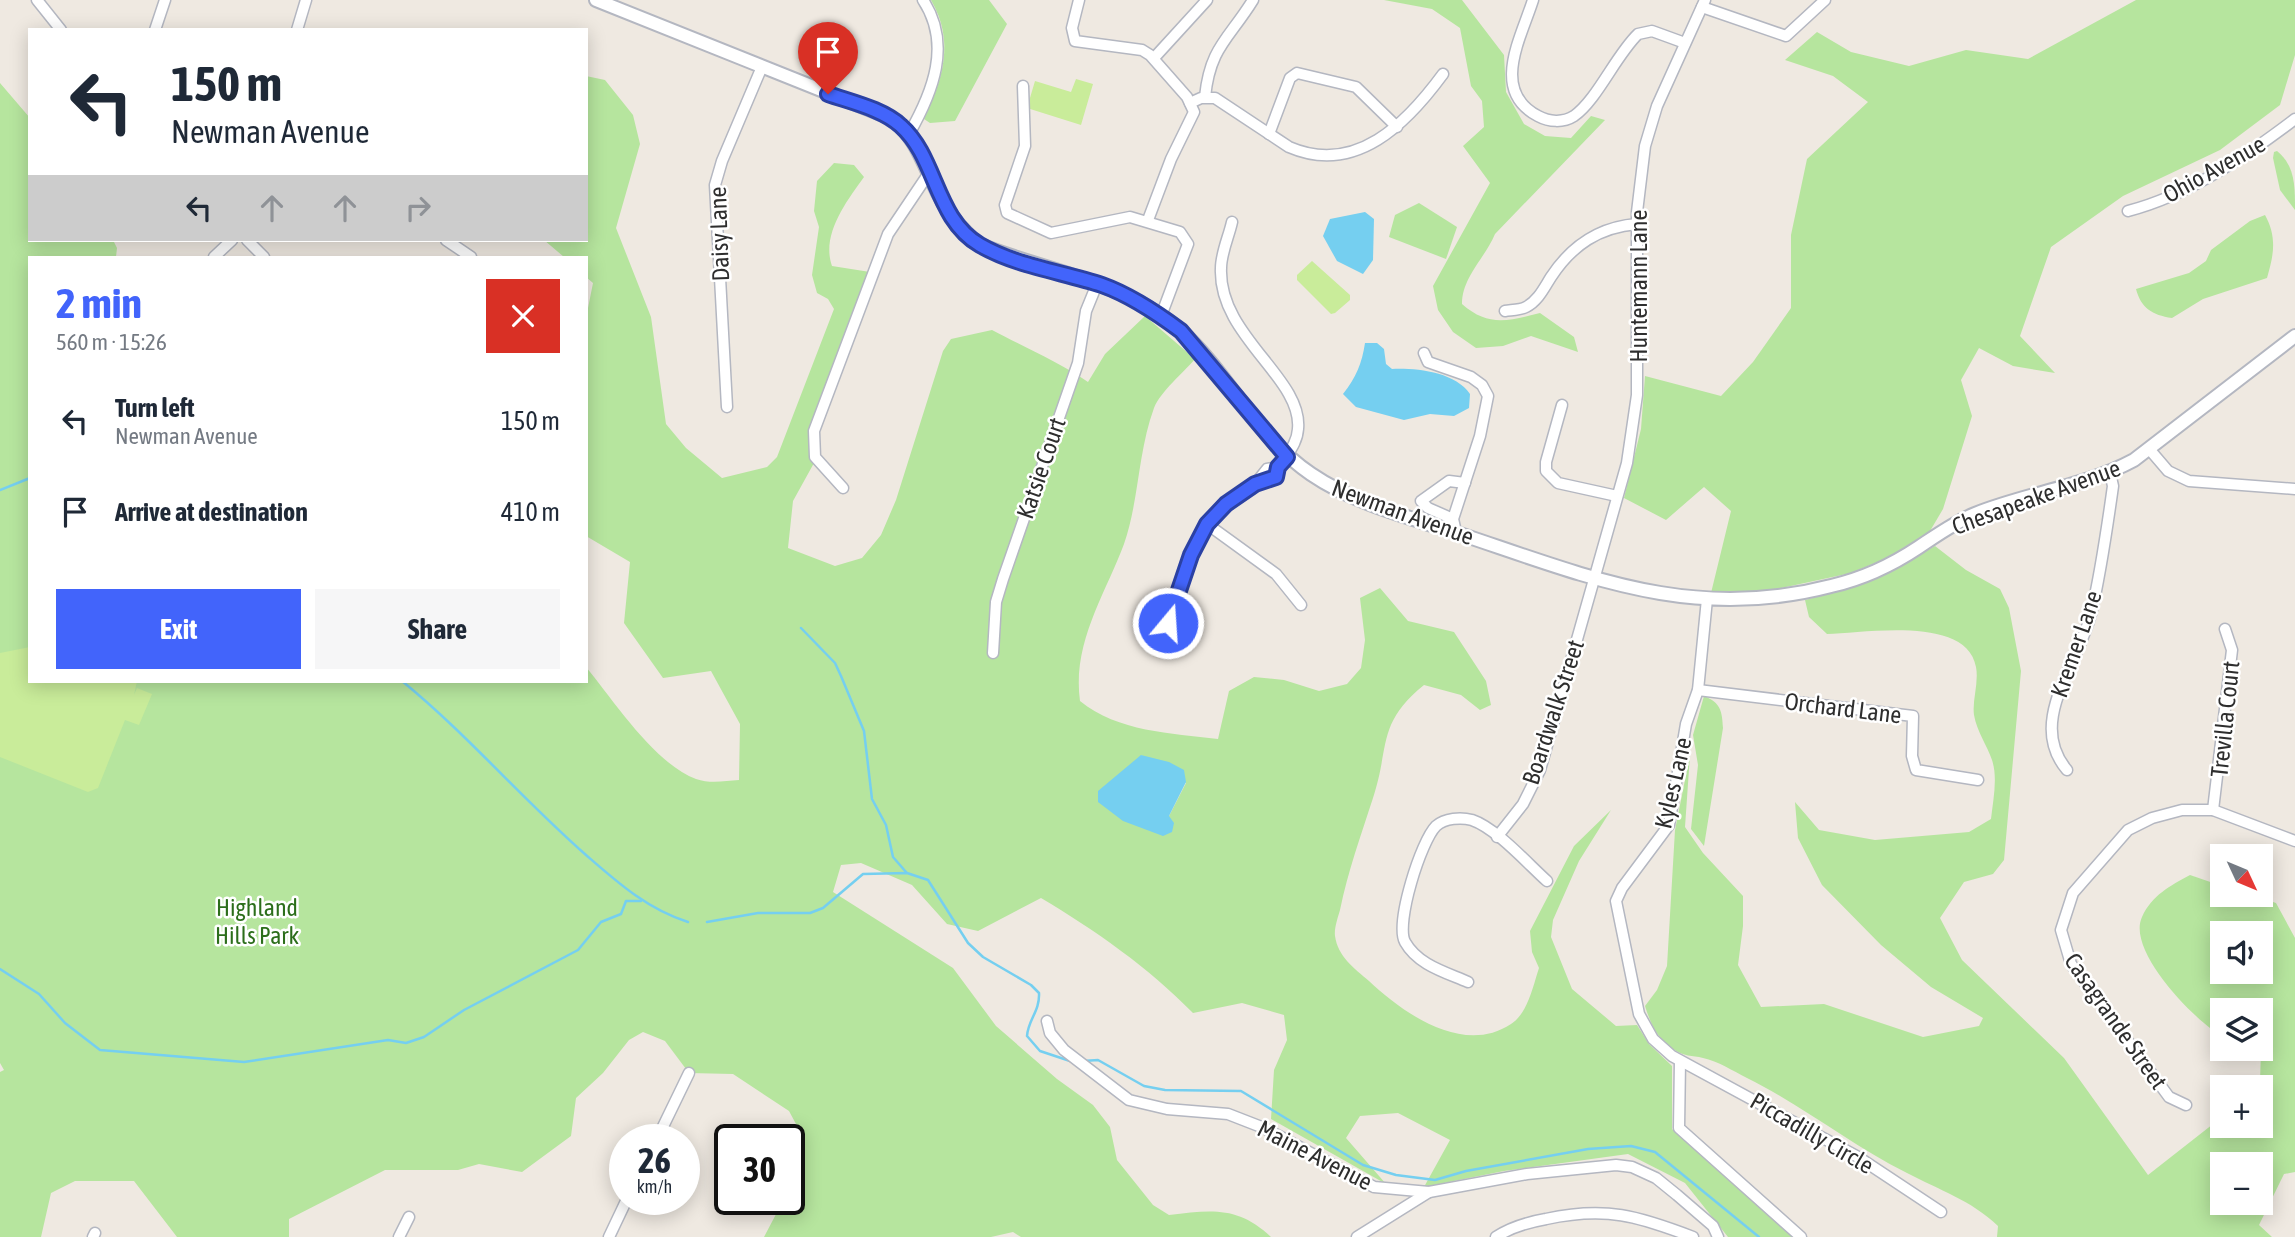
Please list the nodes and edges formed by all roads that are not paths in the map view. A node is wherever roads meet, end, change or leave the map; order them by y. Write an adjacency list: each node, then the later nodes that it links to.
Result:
1 (37, 0): 12 (street)
2 (165, 0): 13 (street)
3 (306, 0): 14 (street)
4 (596, 0): 17 (street, Newman Avenue)
5 (923, 0): 24 (street)
6 (1079, 0): 16 (street)
7 (1207, 0): 16 (street)
8 (1253, 0): 20 (street)
9 (1533, 0): 15 (street)
10 (1825, 0): 11 (street)
11 (1704, 3): 15 (street, Huntemann Lane)
12 (59, 28)
13 (156, 28)
14 (298, 28)
15 (1685, 43): 30 (street, Huntemann Lane)
16 (1154, 58): 21 (street)
17 (761, 69): 24 (street, Newman Avenue); 43 (street, Daisy Lane)
18 (1443, 74): 23 (street)
19 (1023, 86): 28 (street)
20 (1205, 97): 21 (street); 25 (street)
21 (1190, 103): 28 (street)
22 (2295, 119): 27 (street, Ohio Avenue)
23 (1396, 127): 25 (street); 25 (street)
24 (908, 134): 26 (street, Newman Avenue)
25 (1269, 134)
26 (929, 173): 37 (street, Newman Avenue); 48 (street)
27 (2128, 211)
28 (1149, 220): 39 (street)
29 (1233, 222): 45 (street)
30 (1637, 224): 38 (street); 50 (street, Huntemann Lane)
31 (230, 242): 34 (street)
32 (249, 242): 35 (street)
33 (449, 242): 36 (street)
34 (215, 256)
35 (263, 256)
36 (470, 256)
37 (1097, 284): 39 (street, Newman Avenue); 59 (street, Katsie Court)
38 (1505, 311)
39 (1161, 316): 45 (street, Newman Avenue)
40 (2295, 336): 44 (street, Chesapeake Avenue)
41 (1424, 353): 47 (street)
42 (1562, 405): 50 (street)
43 (727, 407)
44 (2150, 450): 46 (street, Chesapeake Avenue); 49 (street)
45 (1287, 457): 52 (street); 53 (street, Newman Avenue)
46 (2110, 472): 55 (street, Chesapeake Avenue); 61 (street, Kremer Lane)
47 (1465, 483): 51 (street); 51 (street)
48 (843, 488)
49 (2295, 489)
50 (1617, 496): 54 (street, Huntemann Lane)
51 (1453, 519): 53 (street)
52 (1207, 524): 56 (street); 58 (street)
53 (1456, 532): 54 (street, Newman Avenue)
54 (1593, 579): 55 (street, Newman Avenue); 64 (street, Boardwalk Street)
55 (1707, 599): 60 (street, Kyles Lane)
56 (1301, 605)
57 (2225, 629): 63 (street, Trevilla Court)
58 (1161, 645)
59 (993, 653)
60 (1698, 690): 62 (street, Orchard Lane); 69 (street, Kyles Lane)
61 (2067, 770)
62 (1978, 780)
63 (2213, 810): 65 (street, Casagrande Street); 71 (street, Casagrande Street)
64 (1497, 837): 66 (street); 67 (street)
65 (2295, 841)
66 (1547, 881)
67 (1468, 982)
68 (1047, 1021): 73 (street, Maine Avenue)
69 (1680, 1060): 74 (street, Piccadilly Circle); 83 (street)
70 (689, 1073): 72 (street)
71 (2186, 1105)
72 (664, 1124)
73 (1429, 1192): 79 (street); 82 (street, Maine Avenue)
74 (1941, 1212)
75 (619, 1215): 78 (street)
76 (409, 1217): 77 (street)
77 (399, 1237)
78 (608, 1237)
79 (1357, 1237)
80 (1496, 1237): 81 (street)
81 (1693, 1237)
82 (1718, 1237)
83 (1801, 1237)

